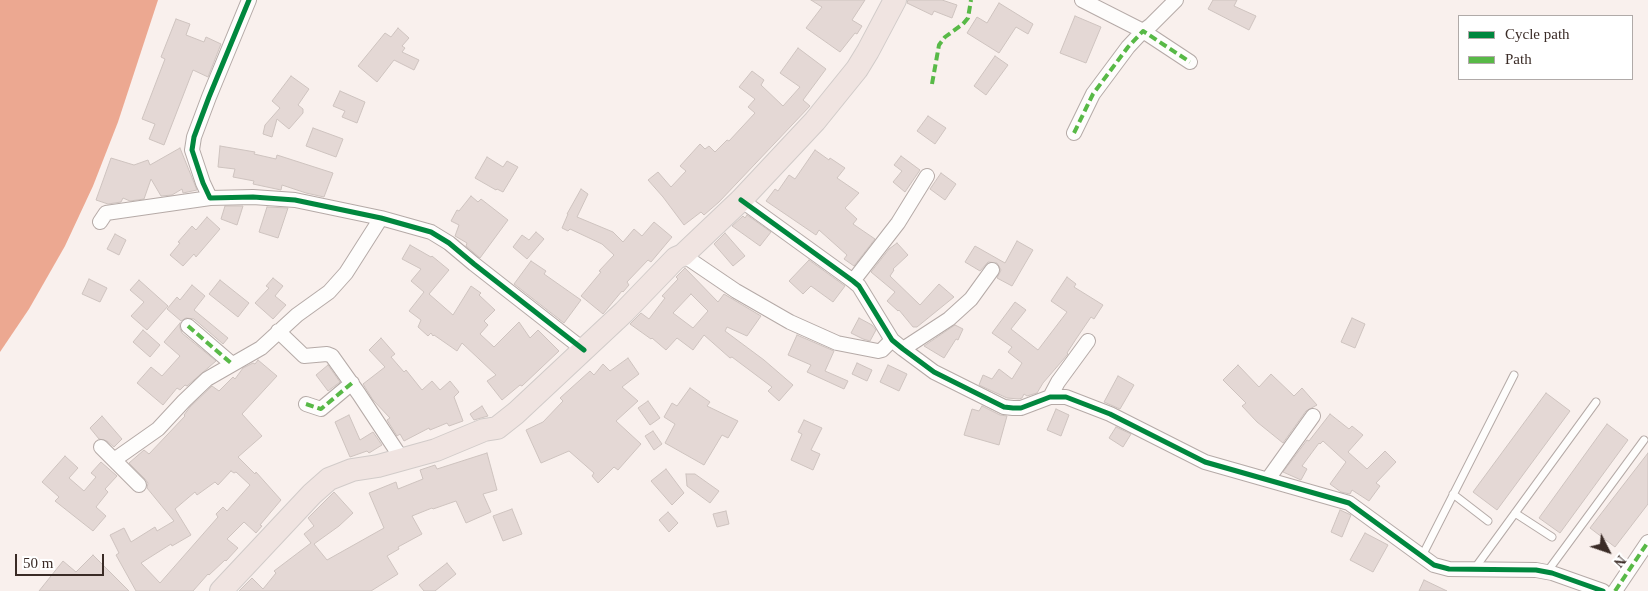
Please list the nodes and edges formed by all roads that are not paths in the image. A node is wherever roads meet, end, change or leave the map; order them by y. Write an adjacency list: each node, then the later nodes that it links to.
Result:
1 (249, 0): 9 (street)
2 (895, 0): 10 (highway)
3 (1082, 0): 5 (street)
4 (1176, 0): 5 (street)
5 (1143, 31): 6 (street); 7 (street)
6 (1190, 62)
7 (1074, 133)
8 (927, 176): 15 (street)
9 (210, 198): 11 (street); 12 (street)
10 (741, 200): 13 (highway); 15 (street)
11 (381, 218): 17 (street); 20 (street)
12 (100, 222)
13 (684, 255): 18 (street); 20 (highway)
14 (992, 270): 21 (street)
15 (853, 281): 18 (street)
16 (188, 326): 22 (street)
17 (278, 331): 22 (street); 24 (street)
18 (892, 340): 21 (street)
19 (1088, 341): 25 (street)
20 (584, 350): 31 (highway)
21 (903, 350): 25 (street)
22 (232, 364): 32 (street)
23 (1514, 375): 35 (lane)
24 (352, 383): 27 (street); 31 (street)
25 (1050, 397): 33 (street)
26 (1596, 402): 36 (lane)
27 (306, 404)
28 (1314, 416): 33 (street)
29 (1644, 440): 42 (lane)
30 (101, 447): 32 (street)
31 (402, 459): 43 (highway)
32 (114, 460): 34 (street)
33 (1268, 479): 40 (street)
34 (139, 485)
35 (1453, 494): 37 (lane); 40 (lane)
36 (1515, 513): 38 (lane); 41 (lane)
37 (1488, 521)
38 (1552, 537)
39 (1648, 542): 45 (street)
40 (1422, 556): 41 (street)
41 (1475, 569): 42 (street)
42 (1547, 572): 44 (street)
43 (221, 591)
44 (1603, 591)
45 (1615, 591)

